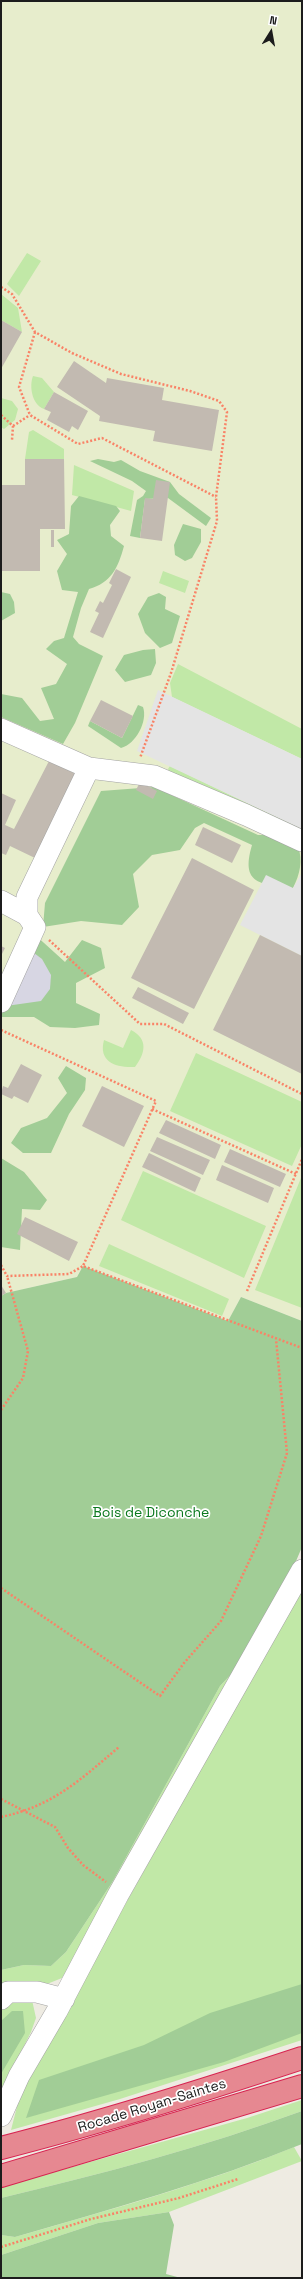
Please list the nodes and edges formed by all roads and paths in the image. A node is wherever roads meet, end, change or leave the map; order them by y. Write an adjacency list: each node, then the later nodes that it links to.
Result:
1 (1, 287): 2 (path)
2 (35, 332): 4 (path); 7 (path)
3 (1, 415): 5 (path)
4 (30, 415): 5 (path); 7 (path)
5 (13, 426): 6 (path)
6 (12, 440)
7 (216, 497): 10 (path)
8 (1, 728): 9 (street)
9 (89, 768): 10 (street); 13 (street)
10 (133, 772): 11 (street)
11 (302, 841)
12 (1, 901): 13 (street)
13 (31, 921): 14 (street); 16 (path)
14 (1, 1002)
15 (1, 1030): 17 (path)
16 (302, 1094)
17 (152, 1109): 19 (path); 21 (path)
18 (302, 1159): 19 (path)
19 (296, 1174): 23 (path)
20 (1, 1265): 22 (path)
21 (83, 1266): 22 (path); 24 (path)
22 (7, 1276): 26 (path)
23 (247, 1291)
24 (276, 1338): 25 (path); 28 (path)
25 (302, 1348)
26 (1, 1410)
27 (302, 1570): 33 (street)
28 (1, 1588)
29 (119, 1747): 31 (path)
30 (1, 1799): 31 (path)
31 (26, 1812): 32 (path); 33 (path)
32 (1, 1817)
33 (118, 1895): 35 (street)
34 (1, 1998): 35 (street)
35 (64, 1999): 38 (street)
36 (302, 2058): 39 (highway, Rocade Royan-Saintes)
37 (302, 2086): 40 (highway, Rocade Royan-Saintes)
38 (1, 2116)
39 (1, 2148)
40 (1, 2176)
41 (238, 2179): 42 (path)
42 (1, 2247)

